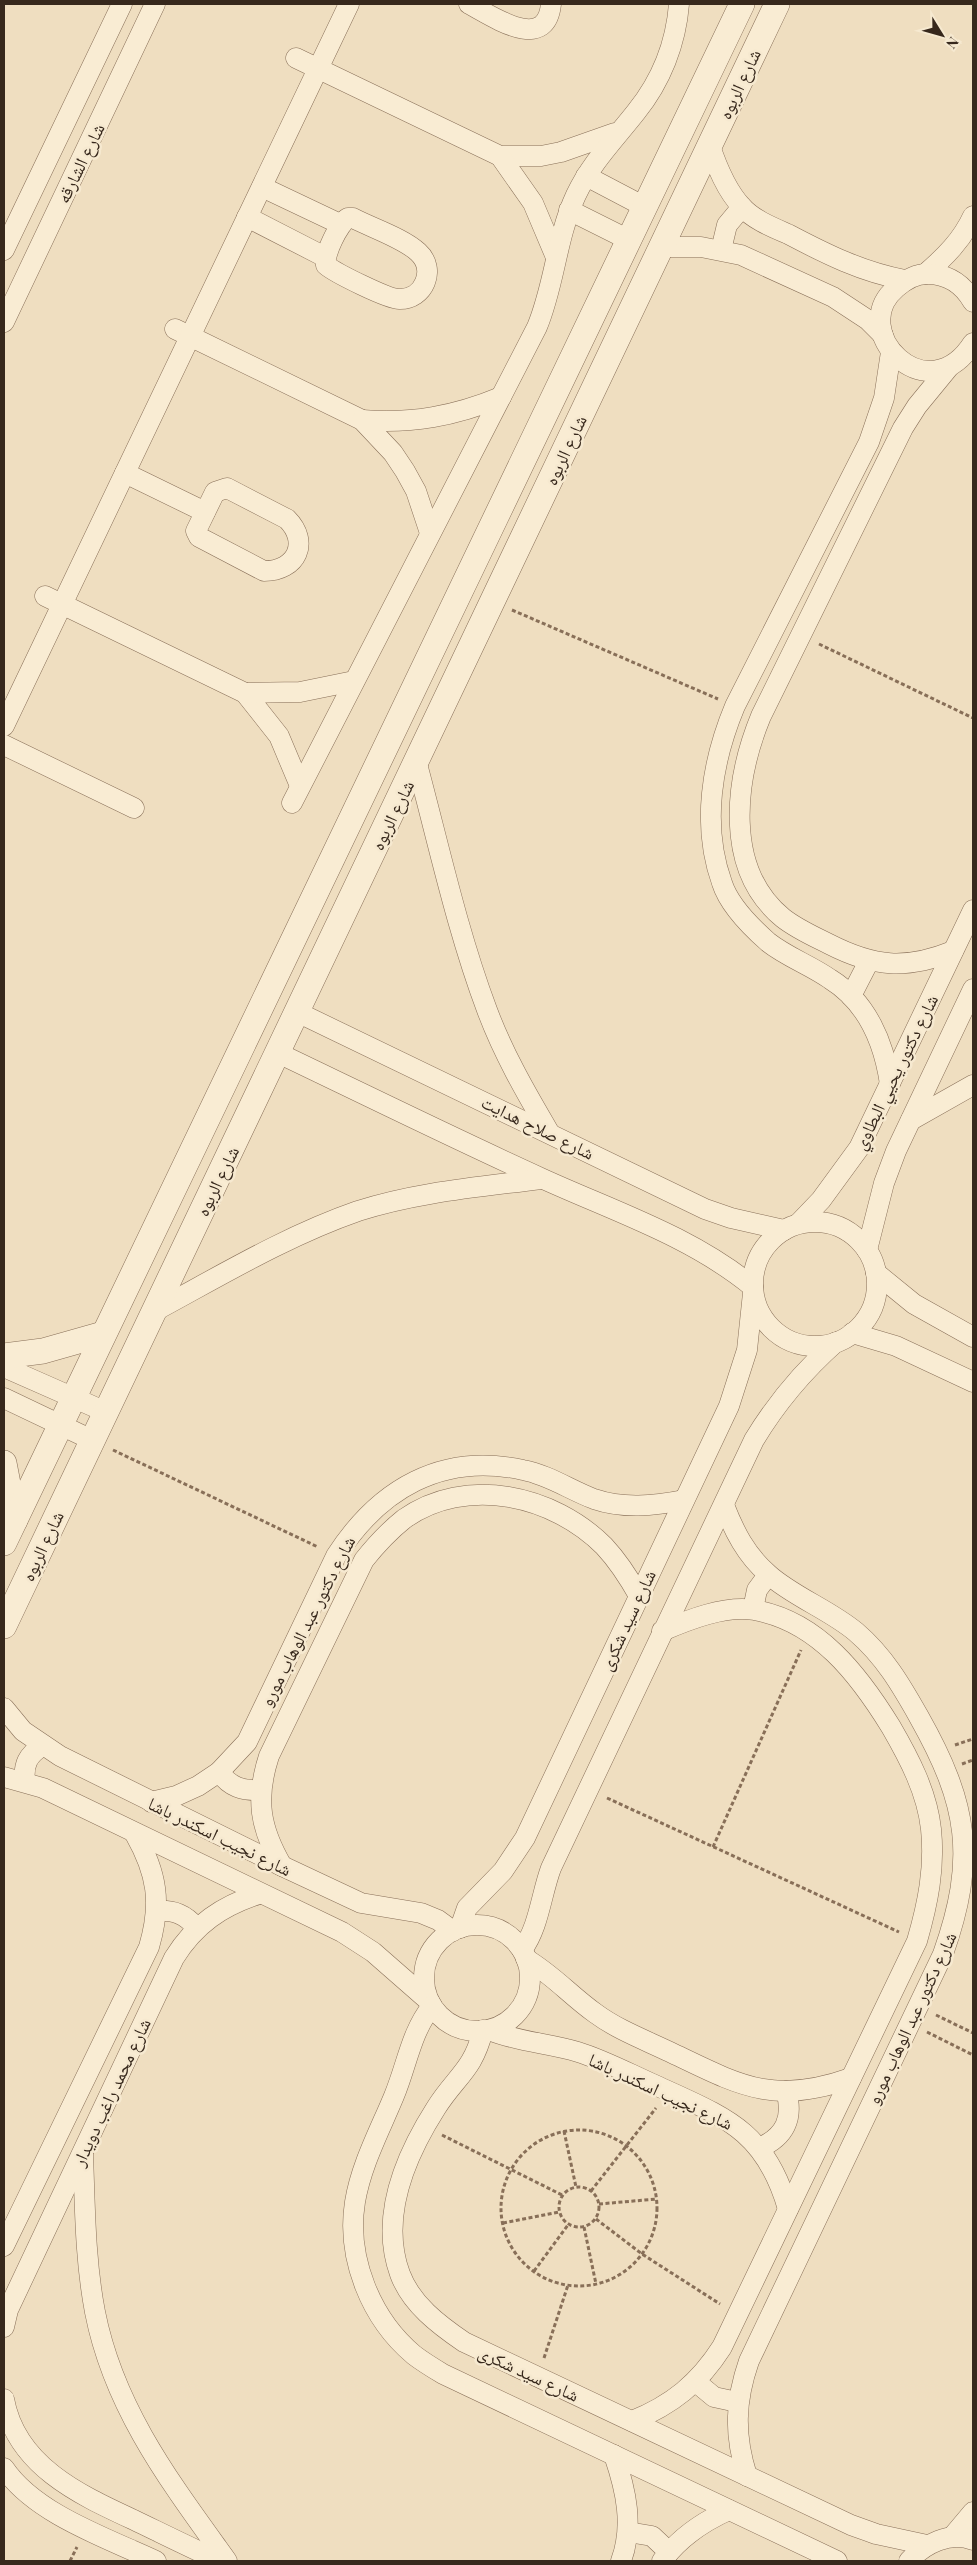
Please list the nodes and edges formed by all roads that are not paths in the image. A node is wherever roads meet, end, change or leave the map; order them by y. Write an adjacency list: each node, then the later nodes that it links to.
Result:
1 (122, 4): 11 (street, شارع الشارقه)
2 (155, 4): 12 (street, شارع الشارقه)
3 (349, 4): 10 (street)
4 (469, 4): 5 (street)
5 (551, 4)
6 (679, 4): 13 (street)
7 (742, 4): 18 (street, شارع الربوه)
8 (777, 4): 14 (street, شارع الربوه)
9 (296, 58): 10 (street)
10 (318, 69): 15 (street); 17 (street)
11 (69, 114): 12 (street); 26 (street, شارع الشارقه)
12 (96, 128): 33 (street, شارع الشارقه)
13 (618, 131): 15 (street); 16 (street)
14 (710, 146): 19 (street); 25 (street, شارع الربوه)
15 (500, 156): 28 (street)
16 (586, 176): 18 (street); 20 (street)
17 (262, 186): 22 (street); 23 (street)
18 (645, 207): 24 (street, شارع الربوه)
19 (742, 207): 27 (street); 31 (street)
20 (569, 210): 24 (street); 28 (street)
21 (973, 216): 30 (street)
22 (247, 217): 29 (street); 34 (street)
23 (340, 224): 29 (street); 29 (street)
24 (629, 240): 35 (street, شارع الربوه)
25 (661, 247): 27 (street); 38 (street, شارع الربوه)
26 (4, 250)
27 (722, 250): 36 (street)
28 (555, 255): 40 (street)
29 (326, 257)
30 (925, 274): 31 (street); 32 (street)
31 (905, 280): 36 (street)
32 (973, 302)
33 (4, 322)
34 (182, 333): 41 (street); 42 (street)
35 (584, 333): 38 (street); 46 (street, شارع الربوه)
36 (887, 343): 39 (street); 58 (street)
37 (973, 343): 39 (street)
38 (614, 348): 47 (street, شارع الربوه)
39 (959, 366): 56 (street)
40 (501, 397): 41 (street); 44 (street)
41 (362, 420): 44 (street)
42 (125, 473): 43 (street); 45 (street)
43 (205, 512): 43 (street)
44 (430, 533): 48 (street)
45 (53, 600): 49 (street); 50 (street)
46 (441, 631): 47 (street); 71 (street, شارع الربوه)
47 (473, 645): 52 (street, شارع الربوه)
48 (354, 681): 49 (street); 49 (street)
49 (245, 693)
50 (4, 726)
51 (4, 745): 53 (street)
52 (416, 764): 59 (street, شارع الربوه); 64 (street)
53 (134, 808)
54 (973, 910): 55 (street, شارع دكتور يحيي البطاوي)
55 (953, 952): 56 (street); 61 (street, شارع دكتور يحيي البطاوي)
56 (869, 961): 58 (street)
57 (973, 989): 63 (street, شارع دكتور يحيي البطاوي)
58 (851, 996): 61 (street)
59 (297, 1012): 60 (street, شارع الربوه); 64 (street, شارع صلاح هدايت)
60 (278, 1053): 65 (street); 70 (street, شارع الربوه)
61 (890, 1084): 66 (street, شارع دكتور يحيي البطاوي)
62 (973, 1085): 63 (street)
63 (911, 1120): 67 (street, شارع دكتور يحيي البطاوي)
64 (549, 1132): 66 (street, شارع صلاح هدايت)
65 (542, 1178): 69 (street); 70 (street)
66 (791, 1226): 67 (street); 69 (street)
67 (867, 1250): 68 (street)
68 (876, 1273): 72 (street); 73 (street)
69 (753, 1290): 72 (street); 84 (street, شارع سيد شكرى)
70 (153, 1312): 79 (street, شارع الربوه)
71 (103, 1334): 74 (street); 78 (street, شارع الربوه)
72 (844, 1338): 76 (street); 85 (street, شارع سيد شكرى)
73 (973, 1338)
74 (4, 1356)
75 (4, 1367): 78 (street)
76 (973, 1382)
77 (4, 1398): 80 (street)
78 (73, 1398): 79 (street); 80 (street, شارع الربوه)
79 (106, 1412): 81 (street, شارع الربوه)
80 (60, 1425): 81 (street); 86 (street, شارع الربوه)
81 (92, 1440): 92 (street, شارع الربوه)
82 (4, 1463): 86 (street)
83 (594, 1499): 84 (street, شارع دكتور عبد الوهاب مورو); 87 (street); 96 (street, شارع دكتور عبد الوهاب مورو)
84 (684, 1500): 90 (street, شارع سيد شكرى)
85 (724, 1504): 89 (street, شارع دكتور عبد الوهاب مورو); 93 (street, شارع سيد شكرى)
86 (15, 1520): 88 (street, شارع الربوه)
87 (580, 1526): 90 (street, شارع دكتور عبد الوهاب مورو); 99 (street, شارع دكتور عبد الوهاب مورو)
88 (4, 1543)
89 (768, 1575): 91 (street); 119 (street, شارع دكتور عبد الوهاب مورو)
90 (639, 1596): 106 (street, شارع سيد شكرى)
91 (753, 1609): 93 (street, شارع دكتور عبد الوهاب مورو); 110 (street, شارع دكتور عبد الوهاب مورو)
92 (4, 1626)
93 (662, 1631): 107 (street, شارع سيد شكرى)
94 (4, 1708): 95 (street, شارع نجيب اسكندر باشا)
95 (42, 1746): 98 (street); 100 (street, شارع نجيب اسكندر باشا)
96 (219, 1772): 99 (street); 100 (street, شارع دكتور عبد الوهاب مورو)
97 (4, 1777): 98 (street, شارع نجيب اسكندر باشا)
98 (25, 1782): 101 (street, شارع نجيب اسكندر باشا)
99 (261, 1790): 102 (street, شارع دكتور عبد الوهاب مورو)
100 (151, 1802): 102 (street, شارع نجيب اسكندر باشا)
101 (136, 1834): 103 (street, شارع نجيب اسكندر باشا); 104 (street, شارع محمد راغب دويدار)
102 (282, 1866): 106 (street, شارع نجيب اسكندر باشا)
103 (259, 1894): 105 (street, شارع محمد راغب دويدار); 108 (street, شارع نجيب اسكندر باشا)
104 (157, 1911): 105 (street); 115 (street, شارع محمد راغب دويدار)
105 (196, 1928): 113 (street, شارع محمد راغب دويدار)
106 (456, 1930): 107 (street); 108 (street)
107 (524, 1954): 109 (street); 111 (street)
108 (430, 2003): 109 (street); 121 (street)
109 (486, 2030): 112 (street, شارع نجيب اسكندر باشا); 120 (street, شارع سيد شكرى)
110 (851, 2078): 111 (street); 114 (street, شارع دكتور عبد الوهاب مورو)
111 (786, 2091): 112 (street)
112 (759, 2148): 114 (street, شارع نجيب اسكندر باشا)
113 (83, 2149): 116 (street, شارع محمد راغب دويدار); 133 (street)
114 (788, 2209): 117 (street, شارع دكتور عبد الوهاب مورو)
115 (4, 2246)
116 (4, 2327)
117 (696, 2382): 119 (street); 120 (street, شارع دكتور عبد الوهاب مورو)
118 (4, 2399): 132 (street)
119 (737, 2402): 123 (street, شارع دكتور عبد الوهاب مورو)
120 (632, 2421): 123 (street, شارع سيد شكرى)
121 (614, 2455): 124 (street); 126 (street)
122 (4, 2468): 131 (street)
123 (747, 2476): 129 (street, شارع سيد شكرى)
124 (728, 2510): 130 (street); 135 (street)
125 (973, 2512): 127 (street)
126 (628, 2532): 130 (street); 134 (street)
127 (952, 2537): 128 (street); 129 (street)
128 (973, 2540)
129 (927, 2545): 136 (street)
130 (665, 2557)
131 (156, 2561)
132 (220, 2561)
133 (227, 2561)
134 (621, 2561)
135 (837, 2561)
136 (909, 2561)

